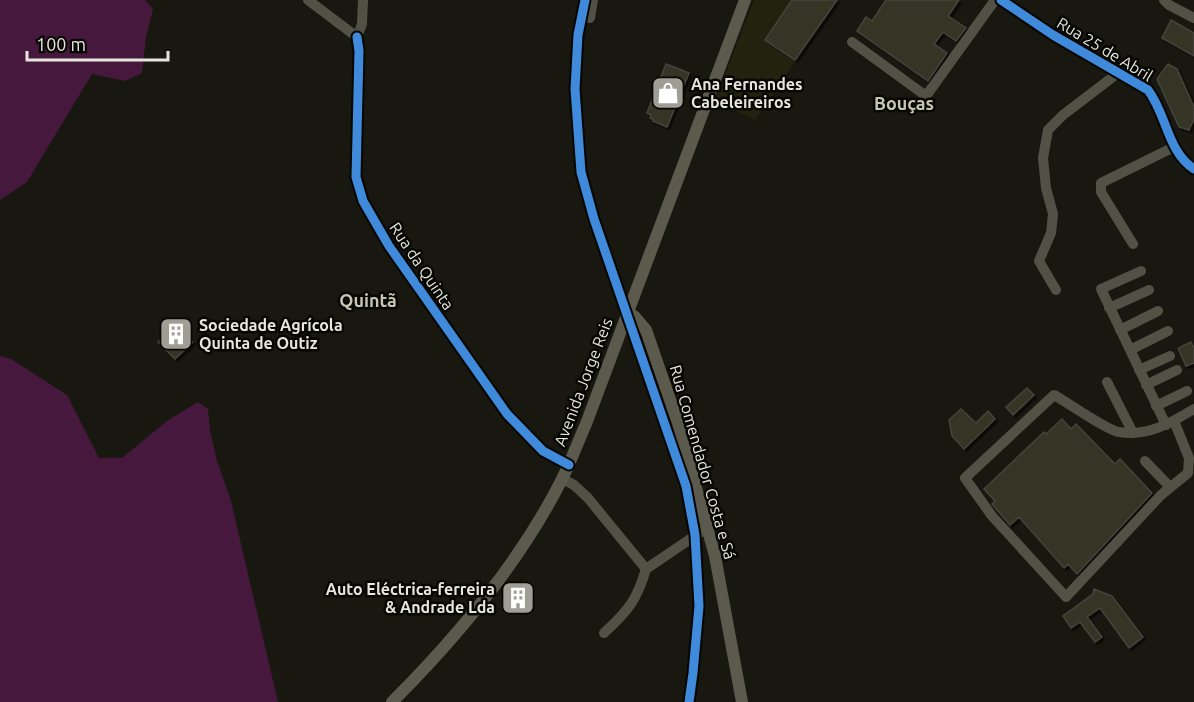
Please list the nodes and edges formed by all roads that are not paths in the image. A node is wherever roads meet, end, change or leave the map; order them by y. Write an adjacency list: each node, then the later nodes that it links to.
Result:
1 (308, 0): 10 (street)
2 (363, 0): 10 (street, Rua da Quinta)
3 (593, 0): 8 (street)
4 (745, 0): 21 (main road, Avenida Jorge Reis)
5 (995, 0): 11 (street)
6 (1001, 0): 12 (street, Rua 25 de Abril)
7 (1164, 0): 9 (street)
8 (590, 18)
9 (1194, 18)
10 (357, 38): 37 (street, Rua da Quinta)
11 (852, 42)
12 (1118, 73): 13 (street, Rua 25 de Abril); 17 (street)
13 (1174, 147): 14 (street, Rua 25 de Abril); 15 (street)
14 (1194, 169)
15 (1133, 244)
16 (1141, 271): 19 (street)
17 (1056, 290)
18 (1149, 290): 19 (street)
19 (1109, 309): 22 (street)
20 (1158, 310): 22 (street)
21 (627, 313): 37 (main road, Avenida Jorge Reis); 40 (main road, Rua Comendador Costa e Sá)
22 (1120, 330): 24 (street)
23 (1168, 331): 24 (street)
24 (1130, 350): 26 (street)
25 (1170, 356): 26 (street)
26 (1139, 370): 29 (street)
27 (1177, 370): 29 (street)
28 (1107, 382): 35 (street)
29 (1146, 385): 31 (street)
30 (1187, 391): 31 (street)
31 (1156, 406): 33 (street)
32 (1191, 411): 33 (street); 34 (street)
33 (1170, 423): 35 (street); 39 (street)
34 (1194, 425)
35 (1133, 433): 39 (street)
36 (1145, 461): 39 (street)
37 (569, 465): 38 (main road, Avenida Jorge Reis)
38 (563, 479): 41 (street); 43 (main road, Avenida Jorge Reis)
39 (1170, 487)
40 (708, 527): 41 (street); 44 (main road, Rua Comendador Costa e Sá)
41 (646, 569): 42 (street)
42 (604, 633)
43 (393, 702)
44 (742, 702)

